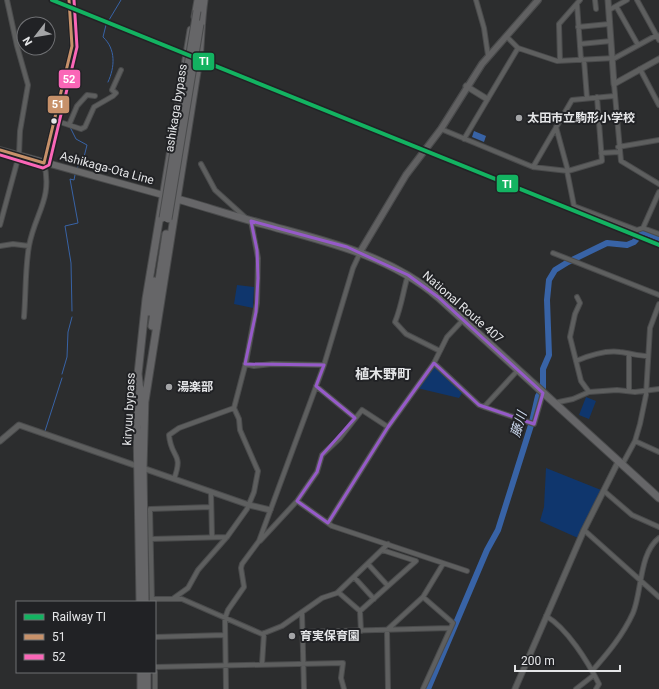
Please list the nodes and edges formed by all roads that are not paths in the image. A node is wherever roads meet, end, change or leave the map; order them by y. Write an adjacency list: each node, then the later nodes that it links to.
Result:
1 (7, 0): 51 (street)
2 (69, 0): 41 (street)
3 (198, 0): 16 (highway, ashikaga bypass)
4 (204, 0): 17 (highway, ashikaga bypass)
5 (476, 0): 26 (street)
6 (538, 0): 20 (main road)
7 (580, 0): 12 (street)
8 (595, 0): 14 (street)
9 (608, 0): 15 (street)
10 (627, 0): 13 (street)
11 (637, 0): 21 (street)
12 (577, 4): 19 (street); 30 (street)
13 (616, 6): 15 (street); 24 (street)
14 (596, 9)
15 (609, 10): 18 (street)
16 (197, 11): 58 (highway, bridge); 60 (highway, ashikaga bypass, bridge)
17 (200, 24): 59 (highway); 60 (highway, ashikaga bypass, bridge)
18 (609, 24): 19 (street); 22 (street)
19 (578, 27): 23 (street)
20 (506, 36): 25 (street); 26 (main road)
21 (658, 37): 24 (street)
22 (611, 41): 23 (street); 27 (street)
23 (580, 44): 29 (street)
24 (638, 46): 27 (street)
25 (518, 48): 30 (street); 39 (street)
26 (488, 55): 34 (main road)
27 (612, 59): 29 (street); 33 (street)
28 (659, 59): 32 (street)
29 (582, 60): 30 (street); 38 (street)
30 (560, 61)
31 (121, 70): 42 (street)
32 (640, 70): 33 (street); 40 (street)
33 (614, 84): 36 (street)
34 (466, 86): 39 (street); 44 (main road)
35 (95, 96): 42 (street)
36 (614, 96): 37 (street); 47 (street)
37 (597, 97): 38 (street); 50 (street)
38 (587, 98): 43 (street)
39 (487, 100): 45 (street)
40 (659, 105)
41 (54, 120): 42 (street); 52 (street)
42 (69, 125)
43 (556, 127): 54 (street); 55 (street)
44 (440, 129): 45 (street); 67 (main road)
45 (464, 139): 54 (street)
46 (659, 140): 47 (street)
47 (618, 147): 49 (street)
48 (0, 150): 51 (main road, Ashikaga-Ota Line)
49 (619, 152): 50 (street); 56 (street)
50 (601, 153): 55 (street)
51 (19, 155): 52 (main road, Ashikaga-Ota Line); 62 (street)
52 (44, 163): 58 (main road, Ashikaga-Ota Line); 66 (street)
53 (201, 164): 61 (street)
54 (533, 167): 55 (street)
55 (567, 171): 63 (street)
56 (659, 184)
57 (659, 192): 63 (street)
58 (163, 195): 59 (highway, National Route 407); 87 (highway)
59 (176, 198): 61 (highway, National Route 407); 90 (highway)
60 (166, 219): 87 (highway, kiryuu bypass); 90 (highway, kiryuu bypass)
61 (249, 220): 67 (highway, National Route 407); 80 (street)
62 (0, 225)
63 (643, 228): 64 (street)
64 (659, 234)
65 (0, 246): 66 (street)
66 (29, 246): 73 (street)
67 (360, 252): 69 (highway, National Route 407); 81 (street)
68 (553, 253): 70 (street)
69 (408, 275): 74 (highway, National Route 407); 75 (street)
70 (659, 296)
71 (577, 297): 78 (street)
72 (659, 304): 77 (street)
73 (24, 317)
74 (463, 320): 75 (street); 82 (highway, National Route 407)
75 (440, 352): 79 (street)
76 (629, 354): 77 (street); 78 (street); 86 (street)
77 (648, 356): 85 (street)
78 (576, 361): 88 (street)
79 (434, 363): 92 (street); 95 (street)
80 (245, 364): 81 (street); 93 (street)
81 (324, 366): 83 (street)
82 (518, 370): 89 (highway, National Route 407); 92 (street)
83 (316, 386): 94 (street); 108 (street)
84 (659, 389): 85 (street)
85 (646, 390): 86 (street); 97 (street)
86 (629, 391): 88 (street)
87 (140, 392): 100 (highway, kiryuu bypass)
88 (589, 392): 91 (street)
89 (543, 393): 91 (highway, National Route 407); 92 (street)
90 (145, 400): 100 (highway, kiryuu bypass)
91 (554, 403): 99 (highway, National Route 407)
92 (484, 406)
93 (234, 408): 101 (street); 106 (street)
94 (355, 418): 95 (street); 105 (street)
95 (388, 427): 109 (street)
96 (0, 440): 100 (street)
97 (635, 441): 98 (street); 99 (street)
98 (659, 452)
99 (620, 463): 103 (street); 104 (highway, National Route 407)
100 (140, 467): 101 (street); 130 (highway, kiryuu bypass); 131 (highway, kiryuu bypass)
101 (174, 479): 102 (street)
102 (211, 492): 106 (street); 107 (street)
103 (604, 492): 110 (street); 111 (street)
104 (659, 498)
105 (297, 501): 109 (street); 116 (street)
106 (248, 505): 108 (street); 113 (street)
107 (211, 507): 112 (street); 115 (street)
108 (270, 510): 116 (street)
109 (328, 523): 117 (street)
110 (659, 527)
111 (584, 530): 123 (street); 134 (street)
112 (212, 537): 113 (street); 115 (street)
113 (227, 537): 128 (street)
114 (659, 538): 123 (street)
115 (151, 539): 131 (street)
116 (259, 541): 135 (street)
117 (388, 544): 118 (street); 120 (street)
118 (382, 550): 119 (street); 124 (street)
119 (368, 564): 122 (street); 124 (street)
120 (443, 564): 121 (street); 126 (street)
121 (467, 571)
122 (354, 577): 125 (street); 129 (street)
123 (640, 579): 127 (street); 150 (street)
124 (388, 586): 129 (street)
125 (338, 592): 132 (street); 133 (street)
126 (423, 597): 136 (street); 137 (street)
127 (659, 597)
128 (174, 598): 131 (street); 135 (street)
129 (374, 599): 132 (street)
130 (140, 601)
131 (150, 601)
132 (360, 611): 138 (street)
133 (302, 613): 139 (street); 140 (street)
134 (546, 616): 150 (street); 159 (street)
135 (225, 618): 140 (street); 141 (street)
136 (450, 628): 137 (street); 158 (street)
137 (387, 630): 138 (street); 157 (street)
138 (361, 631): 139 (street)
139 (303, 632): 143 (street)
140 (264, 633): 144 (street)
141 (225, 635): 142 (street); 145 (street)
142 (156, 637)
143 (304, 663): 144 (street); 155 (street); 156 (street)
144 (262, 664): 145 (street)
145 (226, 665): 146 (street); 154 (street)
146 (156, 667)
147 (141, 673): 151 (highway)
148 (147, 673): 152 (highway)
149 (155, 673): 153 (street)
150 (593, 673): 160 (street); 161 (street)
151 (141, 689)
152 (147, 689)
153 (155, 689)
154 (226, 689)
155 (304, 689)
156 (344, 689)
157 (388, 689)
158 (423, 689)
159 (515, 689)
160 (576, 689)
161 (596, 689)

